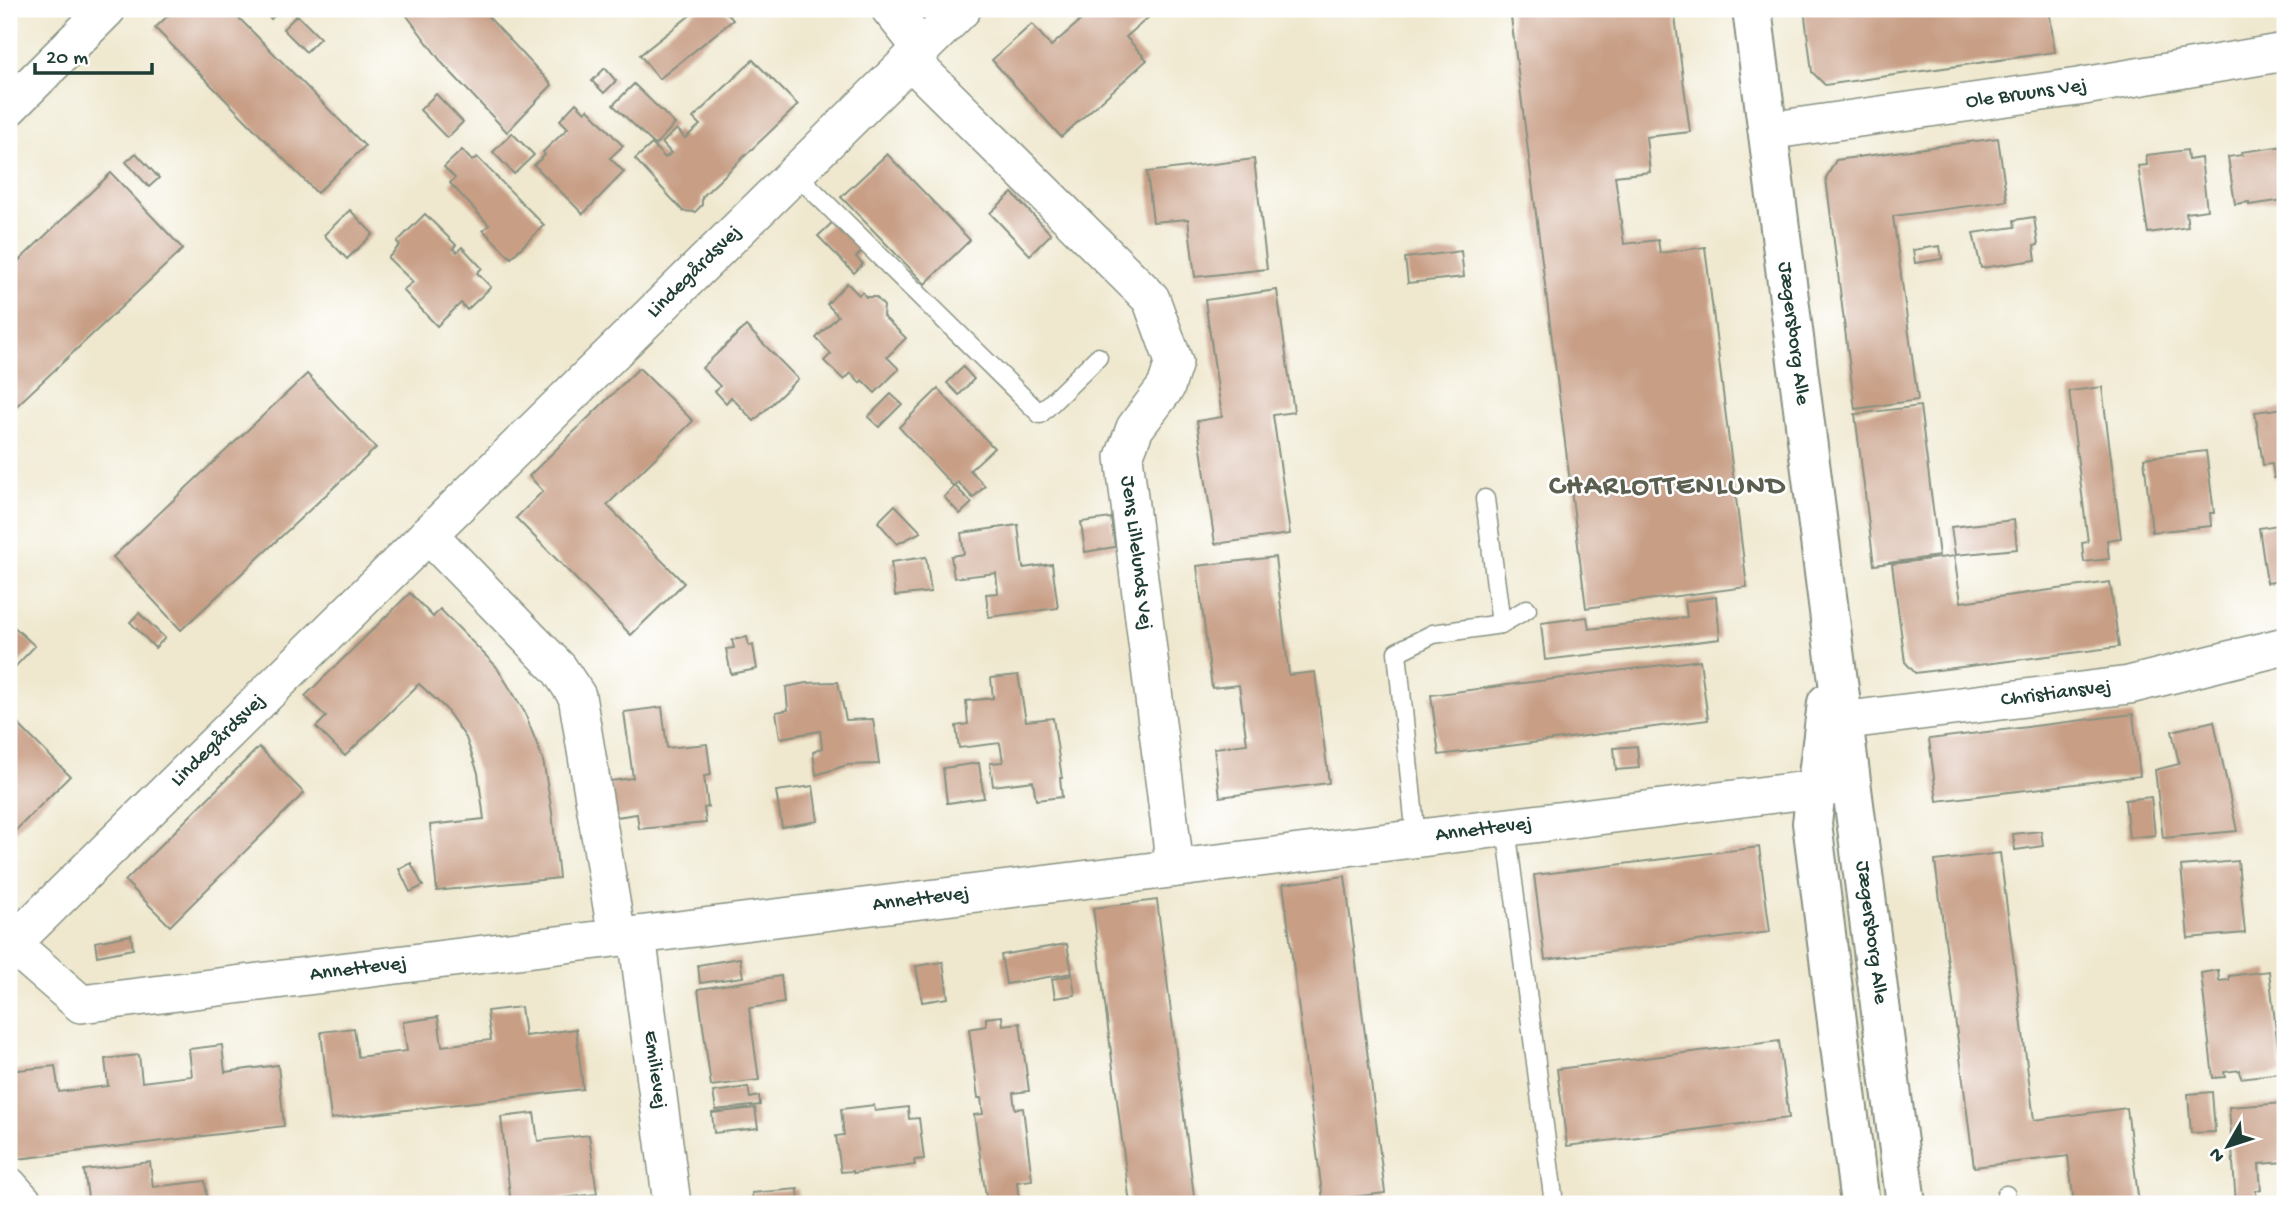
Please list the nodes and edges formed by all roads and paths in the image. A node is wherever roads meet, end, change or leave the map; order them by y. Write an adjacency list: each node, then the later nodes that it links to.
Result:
1 (107, 9): 7 (street)
2 (890, 9): 6 (street, Jens Lillelunds Vej)
3 (962, 9): 6 (street, Lindegårdsvej)
4 (1752, 9): 8 (street, Jægersborg Alle)
5 (2285, 52): 8 (street, Ole Bruuns Vej)
6 (916, 54): 9 (street, Lindegårdsvej); 20 (street, Jens Lillelunds Vej)
7 (9, 107)
8 (1767, 131): 16 (street, Jægersborg Alle)
9 (795, 173): 10 (lane); 12 (street, Lindegårdsvej)
10 (1098, 357)
11 (1485, 499): 14 (lane)
12 (428, 534): 21 (street); 22 (street, Lindegårdsvej)
13 (1527, 609): 14 (lane)
14 (1501, 624): 19 (lane)
15 (2285, 646): 16 (street, Christiansvej)
16 (1833, 722): 17 (street, Jægersborg Alle)
17 (1833, 786): 18 (street, Annettevej); 27 (street, Jægersborg Alle); 28 (street, Jægersborg Alle)
18 (1506, 827): 19 (street, Annettevej); 26 (lane)
19 (1416, 838): 20 (street, Annettevej)
20 (1175, 868): 21 (street, Annettevej)
21 (627, 936): 22 (street, Annettevej); 25 (street, Emilievej)
22 (10, 946)
23 (9, 1186): 24 (street)
24 (25, 1204)
25 (672, 1204)
26 (1554, 1204)
27 (1860, 1204)
28 (1906, 1204)

